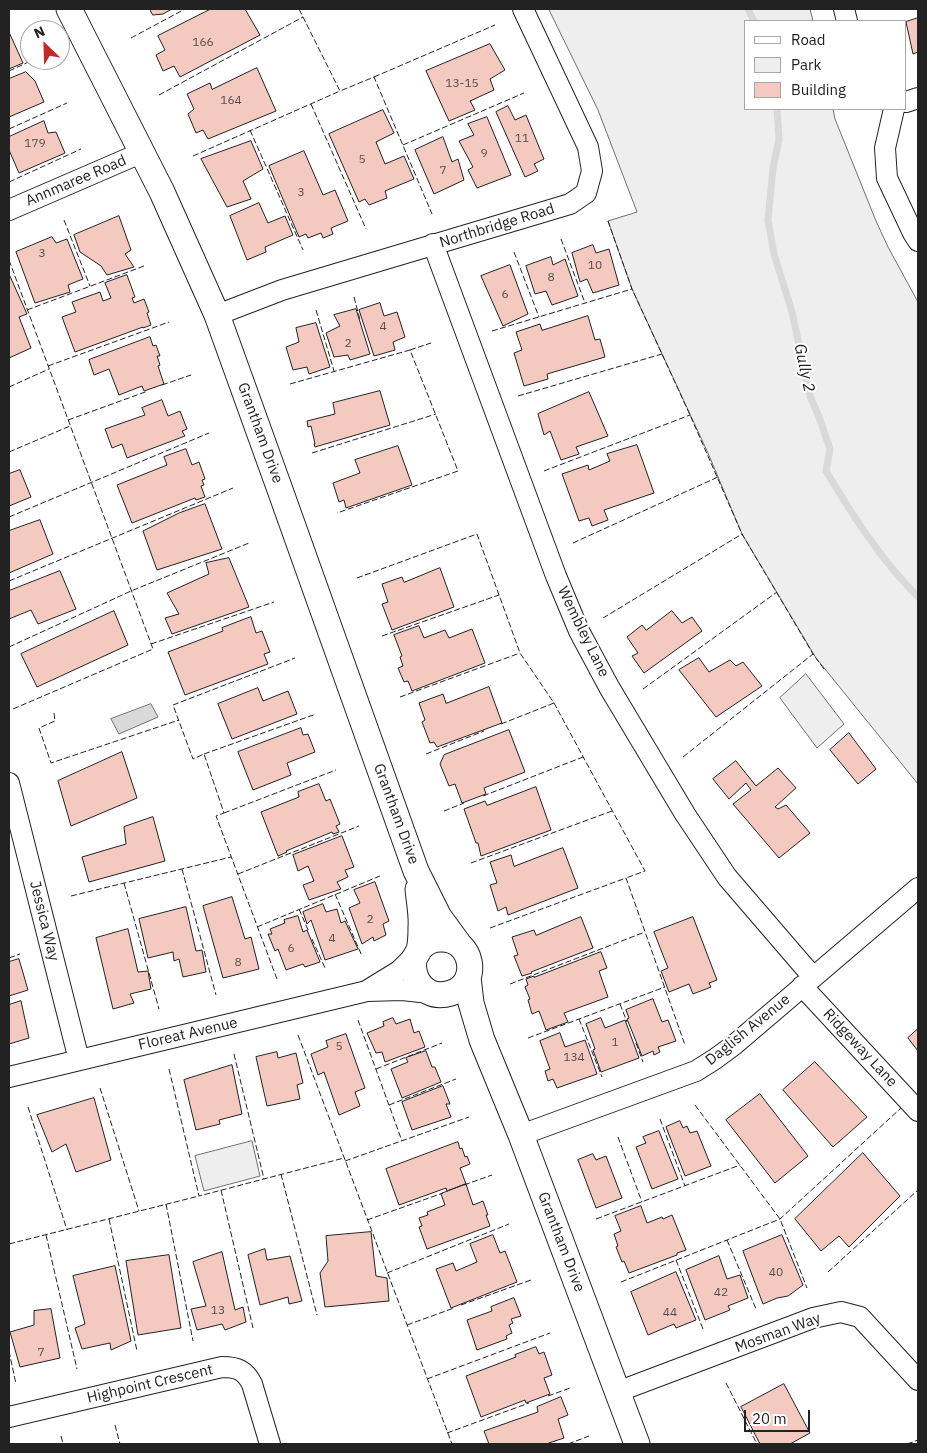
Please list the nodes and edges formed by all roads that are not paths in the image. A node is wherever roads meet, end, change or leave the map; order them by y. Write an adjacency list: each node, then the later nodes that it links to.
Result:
1 (69, 9): 4 (street, Grantham Drive)
2 (523, 9): 7 (street, Northbridge Road)
3 (894, 110): 6 (street)
4 (143, 152): 5 (street, Annmaree Road); 8 (street, Grantham Drive)
5 (9, 210)
6 (918, 241)
7 (433, 244): 8 (street, Northbridge Road); 15 (street, Wembley Lane)
8 (216, 315): 10 (street, Grantham Drive)
9 (9, 783): 19 (street, Jessica Way)
10 (416, 872): 12 (street, Grantham Drive); 13 (street, Grantham Drive)
11 (918, 888): 15 (street, Daglish Avenue)
12 (458, 943): 13 (street); 14 (street, Grantham Drive)
13 (417, 953): 16 (street, Floreat Avenue); 17 (street, Grantham Drive)
14 (468, 977): 17 (street); 18 (street, Grantham Drive)
15 (808, 981): 21 (street, Ridgeway Lane); 22 (street, Daglish Avenue)
16 (367, 991): 17 (street, Floreat Avenue); 19 (street, Floreat Avenue)
17 (434, 994): 18 (street, Grantham Drive)
18 (482, 1040): 22 (street, Grantham Drive)
19 (78, 1060): 20 (street, Floreat Avenue)
20 (9, 1077)
21 (918, 1111)
22 (521, 1135): 24 (street, Grantham Drive)
23 (918, 1380): 24 (street, Mosman Way)
24 (617, 1392): 27 (street, Grantham Drive)
25 (9, 1417): 26 (street, Highpoint Crescent)
26 (270, 1444)
27 (637, 1444)

